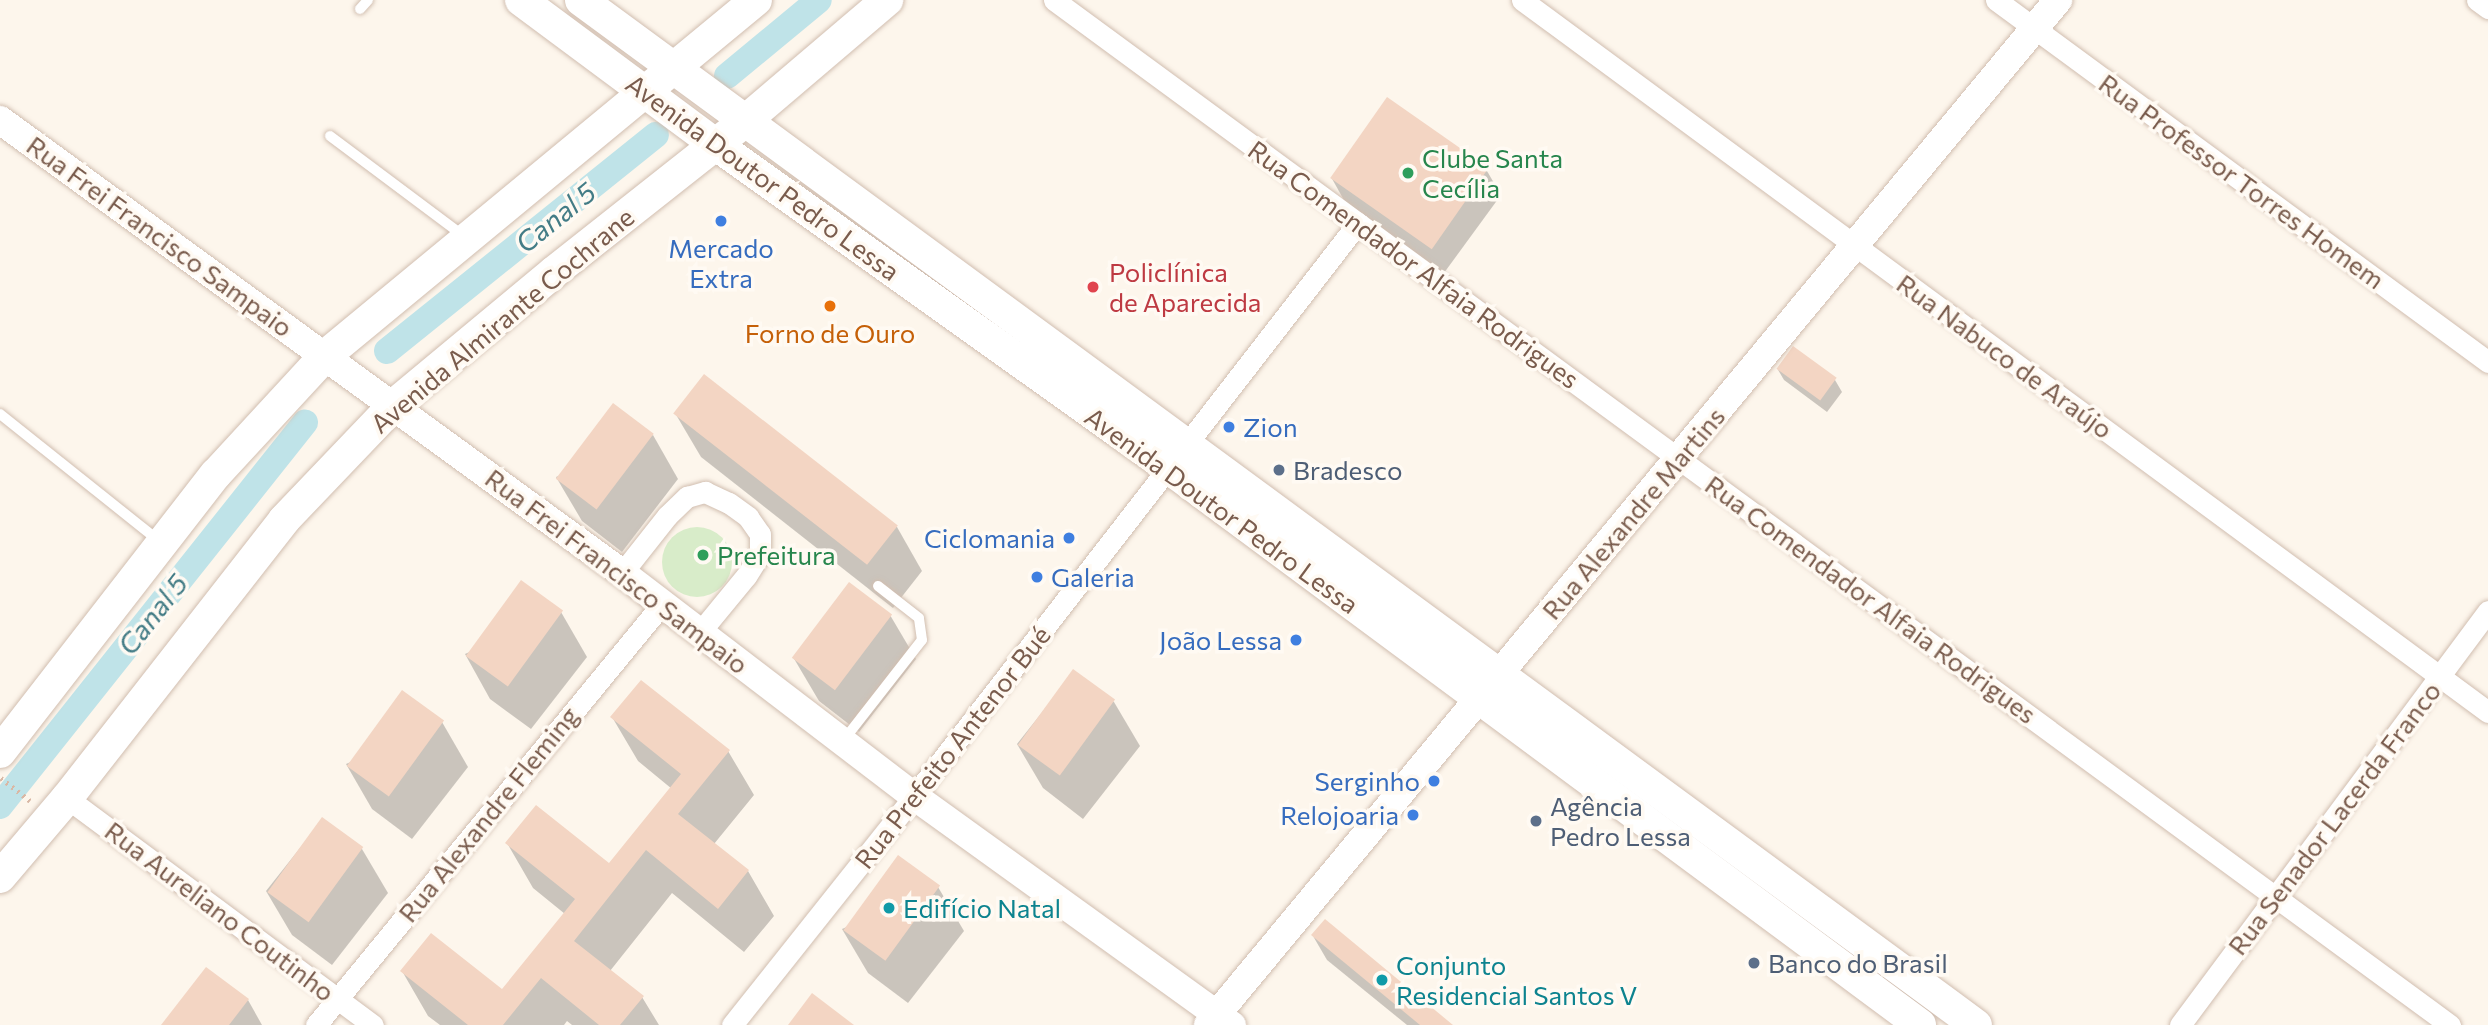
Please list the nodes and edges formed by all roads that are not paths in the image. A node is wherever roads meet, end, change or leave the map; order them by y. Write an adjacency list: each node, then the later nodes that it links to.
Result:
1 (521, 0): 13 (main road, Avenida Doutor Pedro Lessa)
2 (581, 0): 12 (main road, Avenida Doutor Pedro Lessa)
3 (756, 0): 12 (main road)
4 (887, 0): 15 (main road, Avenida Almirante Cochrane)
5 (1054, 0): 18 (street, Rua Comendador Alfaia Rodrigues)
6 (1522, 0): 20 (street, Rua Nabuco de Araújo)
7 (1996, 0): 11 (street, Rua Professor Torres Homem)
8 (2058, 0): 11 (street, Rua Alexandre Martins)
9 (2477, 0): 10 (street)
10 (2488, 8)
11 (2035, 28): 20 (street, Rua Alexandre Martins); 22 (street, Rua Professor Torres Homem)
12 (673, 67): 13 (main road); 15 (main road, Avenida Doutor Pedro Lessa)
13 (644, 91): 17 (main road, Avenida Doutor Pedro Lessa); 19 (main road)
14 (0, 120): 21 (street, Rua Frei Francisco Sampaio)
15 (745, 121): 17 (main road, Avenida Almirante Cochrane); 25 (main road, Avenida Doutor Pedro Lessa)
16 (330, 135): 19 (lane)
17 (715, 144): 23 (main road, Avenida Almirante Cochrane); 25 (main road, Avenida Doutor Pedro Lessa)
18 (1358, 223): 25 (street, Rua Prefeito Antenor Bué); 26 (street, Rua Comendador Alfaia Rodrigues)
19 (467, 238): 21 (main road)
20 (1855, 245): 26 (street, Rua Alexandre Martins); 33 (street, Rua Nabuco de Araújo)
21 (328, 358): 23 (street, Rua Frei Francisco Sampaio); 27 (main road)
22 (2488, 362)
23 (386, 400): 28 (street, Rua Frei Francisco Sampaio); 39 (main road, Avenida Almirante Cochrane)
24 (0, 414): 27 (lane)
25 (1178, 456): 34 (main road, Avenida Doutor Pedro Lessa); 38 (street, Rua Prefeito Antenor Bué)
26 (1678, 458): 34 (street, Rua Alexandre Martins); 41 (street, Rua Comendador Alfaia Rodrigues)
27 (162, 543): 37 (main road)
28 (622, 573): 30 (street, Rua Frei Francisco Sampaio); 32 (street)
29 (878, 586): 36 (lane)
30 (662, 604): 32 (street, Rua Frei Francisco Sampaio); 42 (street, Rua Alexandre Fleming)
31 (2488, 611): 33 (street, Rua Senador Lacerda Franco)
32 (700, 632): 36 (street, Rua Frei Francisco Sampaio)
33 (2440, 677): 35 (street, Rua Nabuco de Araújo); 41 (street, Rua Senador Lacerda Franco)
34 (1488, 688): 43 (street, Rua Alexandre Martins); 47 (main road, Avenida Doutor Pedro Lessa); 48 (main road, Avenida Doutor Pedro Lessa)
35 (2488, 712)
36 (843, 741): 38 (street, Rua Frei Francisco Sampaio)
37 (0, 752)
38 (915, 796): 43 (street, Rua Frei Francisco Sampaio); 46 (street, Rua Prefeito Antenor Bué)
39 (59, 808): 40 (main road, Avenida Almirante Cochrane); 42 (street, Rua Aureliano Coutinho)
40 (0, 877)
41 (2274, 896): 49 (street, Rua Senador Lacerda Franco); 50 (street, Rua Comendador Alfaia Rodrigues)
42 (337, 998): 44 (street, Rua Alexandre Fleming); 45 (street, Rua Aureliano Coutinho)
43 (1218, 1022)
44 (316, 1025)
45 (373, 1025)
46 (732, 1025)
47 (1920, 1025)
48 (1976, 1025)
49 (2180, 1025)
50 (2450, 1025)

